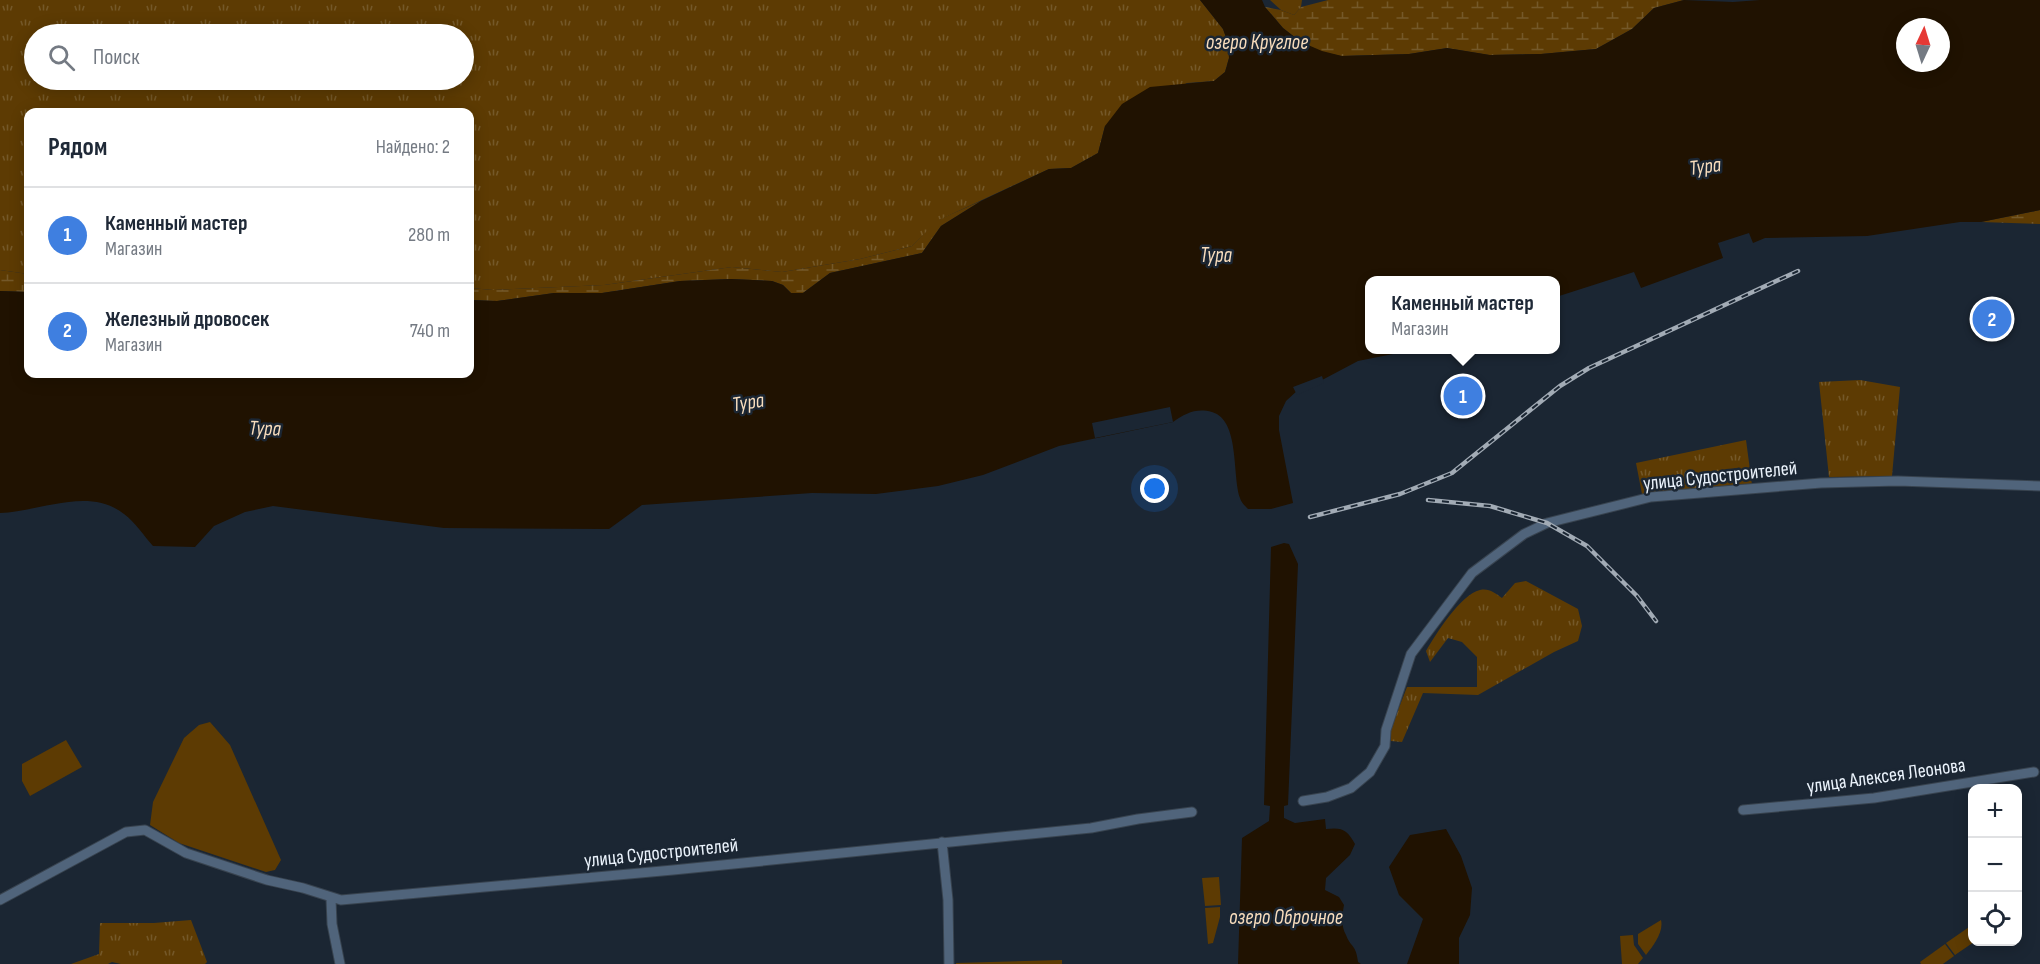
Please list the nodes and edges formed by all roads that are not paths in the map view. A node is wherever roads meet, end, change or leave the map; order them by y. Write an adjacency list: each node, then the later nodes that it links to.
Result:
1 (2040, 486): 3 (street, улица Судостроителей)
2 (2034, 772): 4 (street, улица Алексея Леонова)
3 (1303, 801)
4 (1743, 810)
5 (1192, 812): 6 (street, улица Судостроителей)
6 (942, 842): 7 (street, улица Судостроителей); 10 (street)
7 (332, 899): 8 (street, улица Судостроителей); 9 (street)
8 (0, 900)
9 (340, 964)
10 (949, 964)

